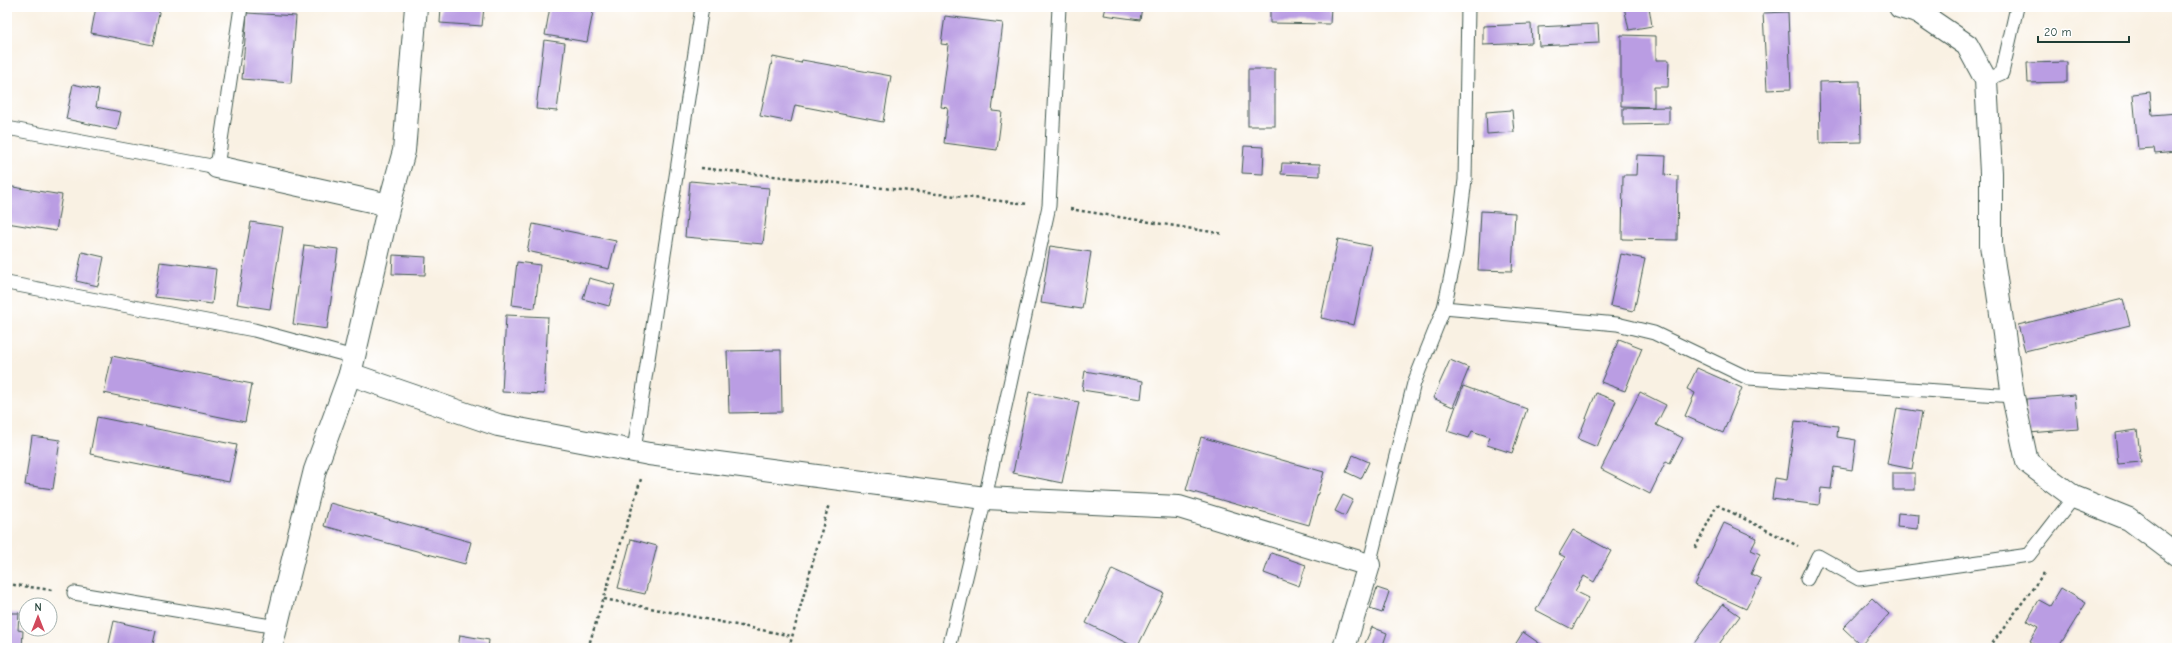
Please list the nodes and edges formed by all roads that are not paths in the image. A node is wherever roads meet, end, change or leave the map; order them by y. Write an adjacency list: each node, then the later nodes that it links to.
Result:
1 (241, 7): 10 (lane)
2 (416, 7): 11 (street)
3 (702, 7): 16 (lane)
4 (1059, 7): 18 (lane)
5 (1468, 7): 13 (lane)
6 (2017, 7): 8 (lane)
7 (1913, 9): 8 (street)
8 (1986, 80): 15 (street)
9 (7, 128): 10 (lane)
10 (217, 168): 11 (street)
11 (390, 205): 14 (street)
12 (7, 283): 14 (lane)
13 (1444, 308): 15 (lane); 20 (lane)
14 (352, 366): 16 (street); 23 (street)
15 (2013, 396): 17 (street)
16 (642, 452): 18 (street)
17 (2074, 497): 19 (street); 21 (lane)
18 (985, 498): 20 (street); 25 (lane)
19 (2177, 554)
20 (1369, 565): 26 (street)
21 (1807, 579)
22 (74, 593): 23 (lane)
23 (277, 627): 24 (street)
24 (271, 648)
25 (949, 648)
26 (1344, 648)

